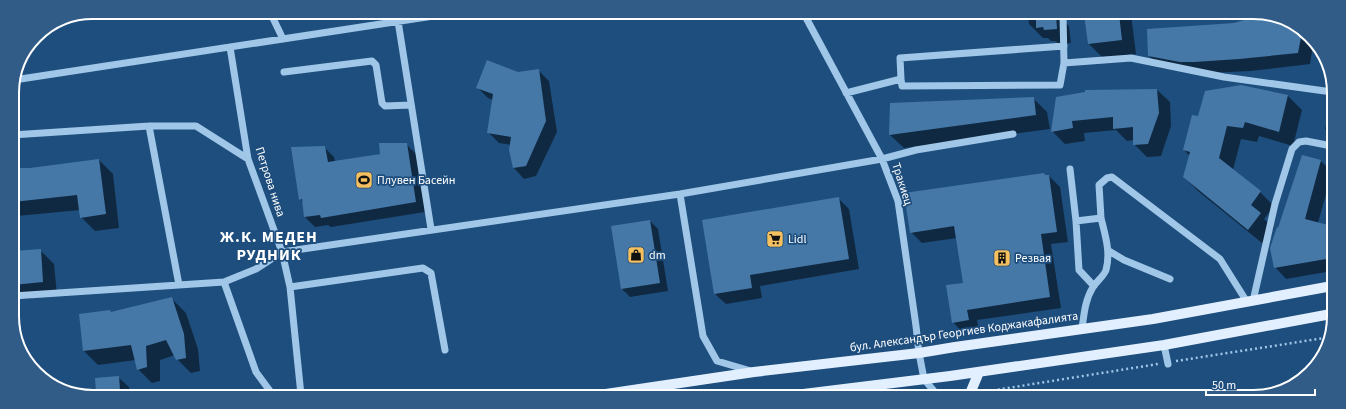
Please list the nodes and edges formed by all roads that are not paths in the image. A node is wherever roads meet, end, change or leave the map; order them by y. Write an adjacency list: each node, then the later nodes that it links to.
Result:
1 (273, 19): 6 (street)
2 (410, 19): 5 (street)
3 (807, 19): 14 (street, Тракиец)
4 (1062, 19): 7 (street)
5 (398, 21): 6 (street); 15 (street)
6 (283, 39): 8 (street)
7 (1064, 46): 9 (street); 12 (street)
8 (230, 47): 11 (street); 20 (street, Петрова нива)
9 (1064, 63): 12 (street); 13 (street)
10 (284, 72): 15 (street)
11 (20, 79)
12 (901, 79): 14 (street)
13 (1327, 91)
14 (846, 93): 21 (street, Тракиец)
15 (411, 105): 26 (street)
16 (149, 126): 18 (street); 20 (street); 31 (street)
17 (1013, 134): 21 (street)
18 (19, 135)
19 (1327, 145): 36 (street)
20 (248, 159): 28 (street, Петрова нива)
21 (882, 159): 23 (street); 41 (street, Тракиец)
22 (1070, 169): 25 (street)
23 (680, 194): 26 (street); 43 (street)
24 (1101, 218): 25 (street); 27 (street); 36 (street)
25 (1076, 222): 32 (street)
26 (431, 229): 28 (street)
27 (1109, 250): 29 (street); 32 (street)
28 (282, 252): 30 (street); 33 (street, Петрова нива)
29 (1170, 279)
30 (224, 282): 31 (street); 46 (street)
31 (179, 285): 35 (street)
32 (1094, 286): 38 (street)
33 (290, 287): 40 (street); 47 (street, Петрова нива)
34 (1327, 287): 36 (main road, бул. Александър Георгиев Коджакафалията)
35 (19, 296)
36 (1250, 301): 38 (main road, бул. Александър Георгиев Коджакафалията)
37 (1327, 315): 39 (main road)
38 (1082, 329): 41 (main road, бул. Александър Георгиев Коджакафалията)
39 (1164, 345): 42 (street); 44 (main road)
40 (445, 350)
41 (919, 353): 43 (main road, бул. Александър Георгиев Коджакафалията); 45 (street, Тракиец)
42 (1168, 363)
43 (754, 372): 48 (main road, бул. Александър Георгиев Коджакафалията)
44 (979, 372): 45 (main road); 51 (main road)
45 (924, 379): 49 (main road); 50 (street)
46 (269, 390)
47 (300, 390)
48 (633, 390)
49 (835, 390)
50 (933, 390)
51 (972, 390)

